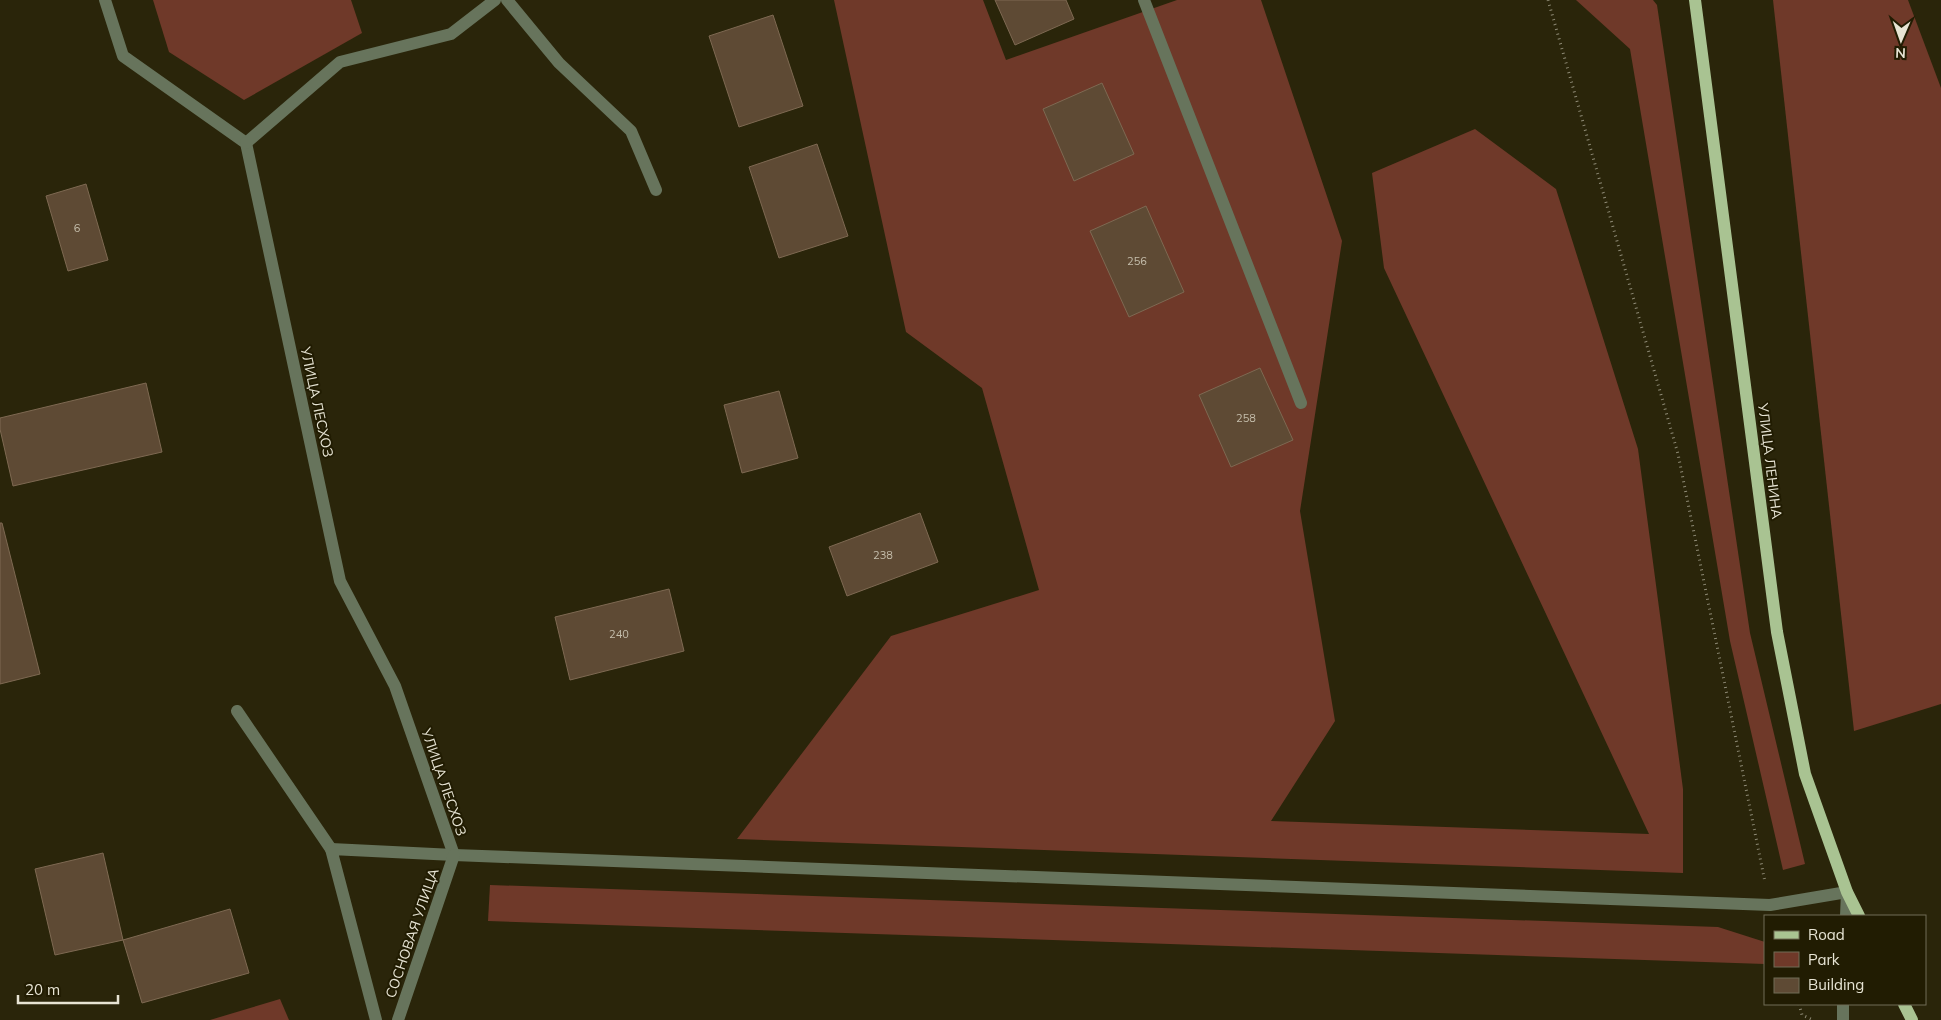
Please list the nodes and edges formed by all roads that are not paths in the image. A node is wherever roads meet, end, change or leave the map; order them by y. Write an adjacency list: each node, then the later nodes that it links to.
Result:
1 (105, 0): 6 (street)
2 (495, 0): 6 (street)
3 (507, 0): 7 (street)
4 (1144, 0): 8 (street)
5 (1696, 0): 12 (main road, УЛИЦА ЛЕНИНА)
6 (246, 143): 11 (street, УЛИЦА ЛЕСХОЗ)
7 (656, 190)
8 (1301, 403)
9 (238, 711): 10 (street)
10 (331, 849): 11 (street); 17 (street)
11 (454, 855): 12 (street); 18 (street, СОСНОВАЯ УЛИЦА)
12 (1847, 892): 13 (street); 14 (main road, УЛИЦА ЛЕНИНА)
13 (1846, 915)
14 (1859, 915)
15 (1843, 1005): 19 (street)
16 (1904, 1005): 20 (main road)
17 (376, 1020)
18 (398, 1020)
19 (1842, 1020)
20 (1912, 1020)

